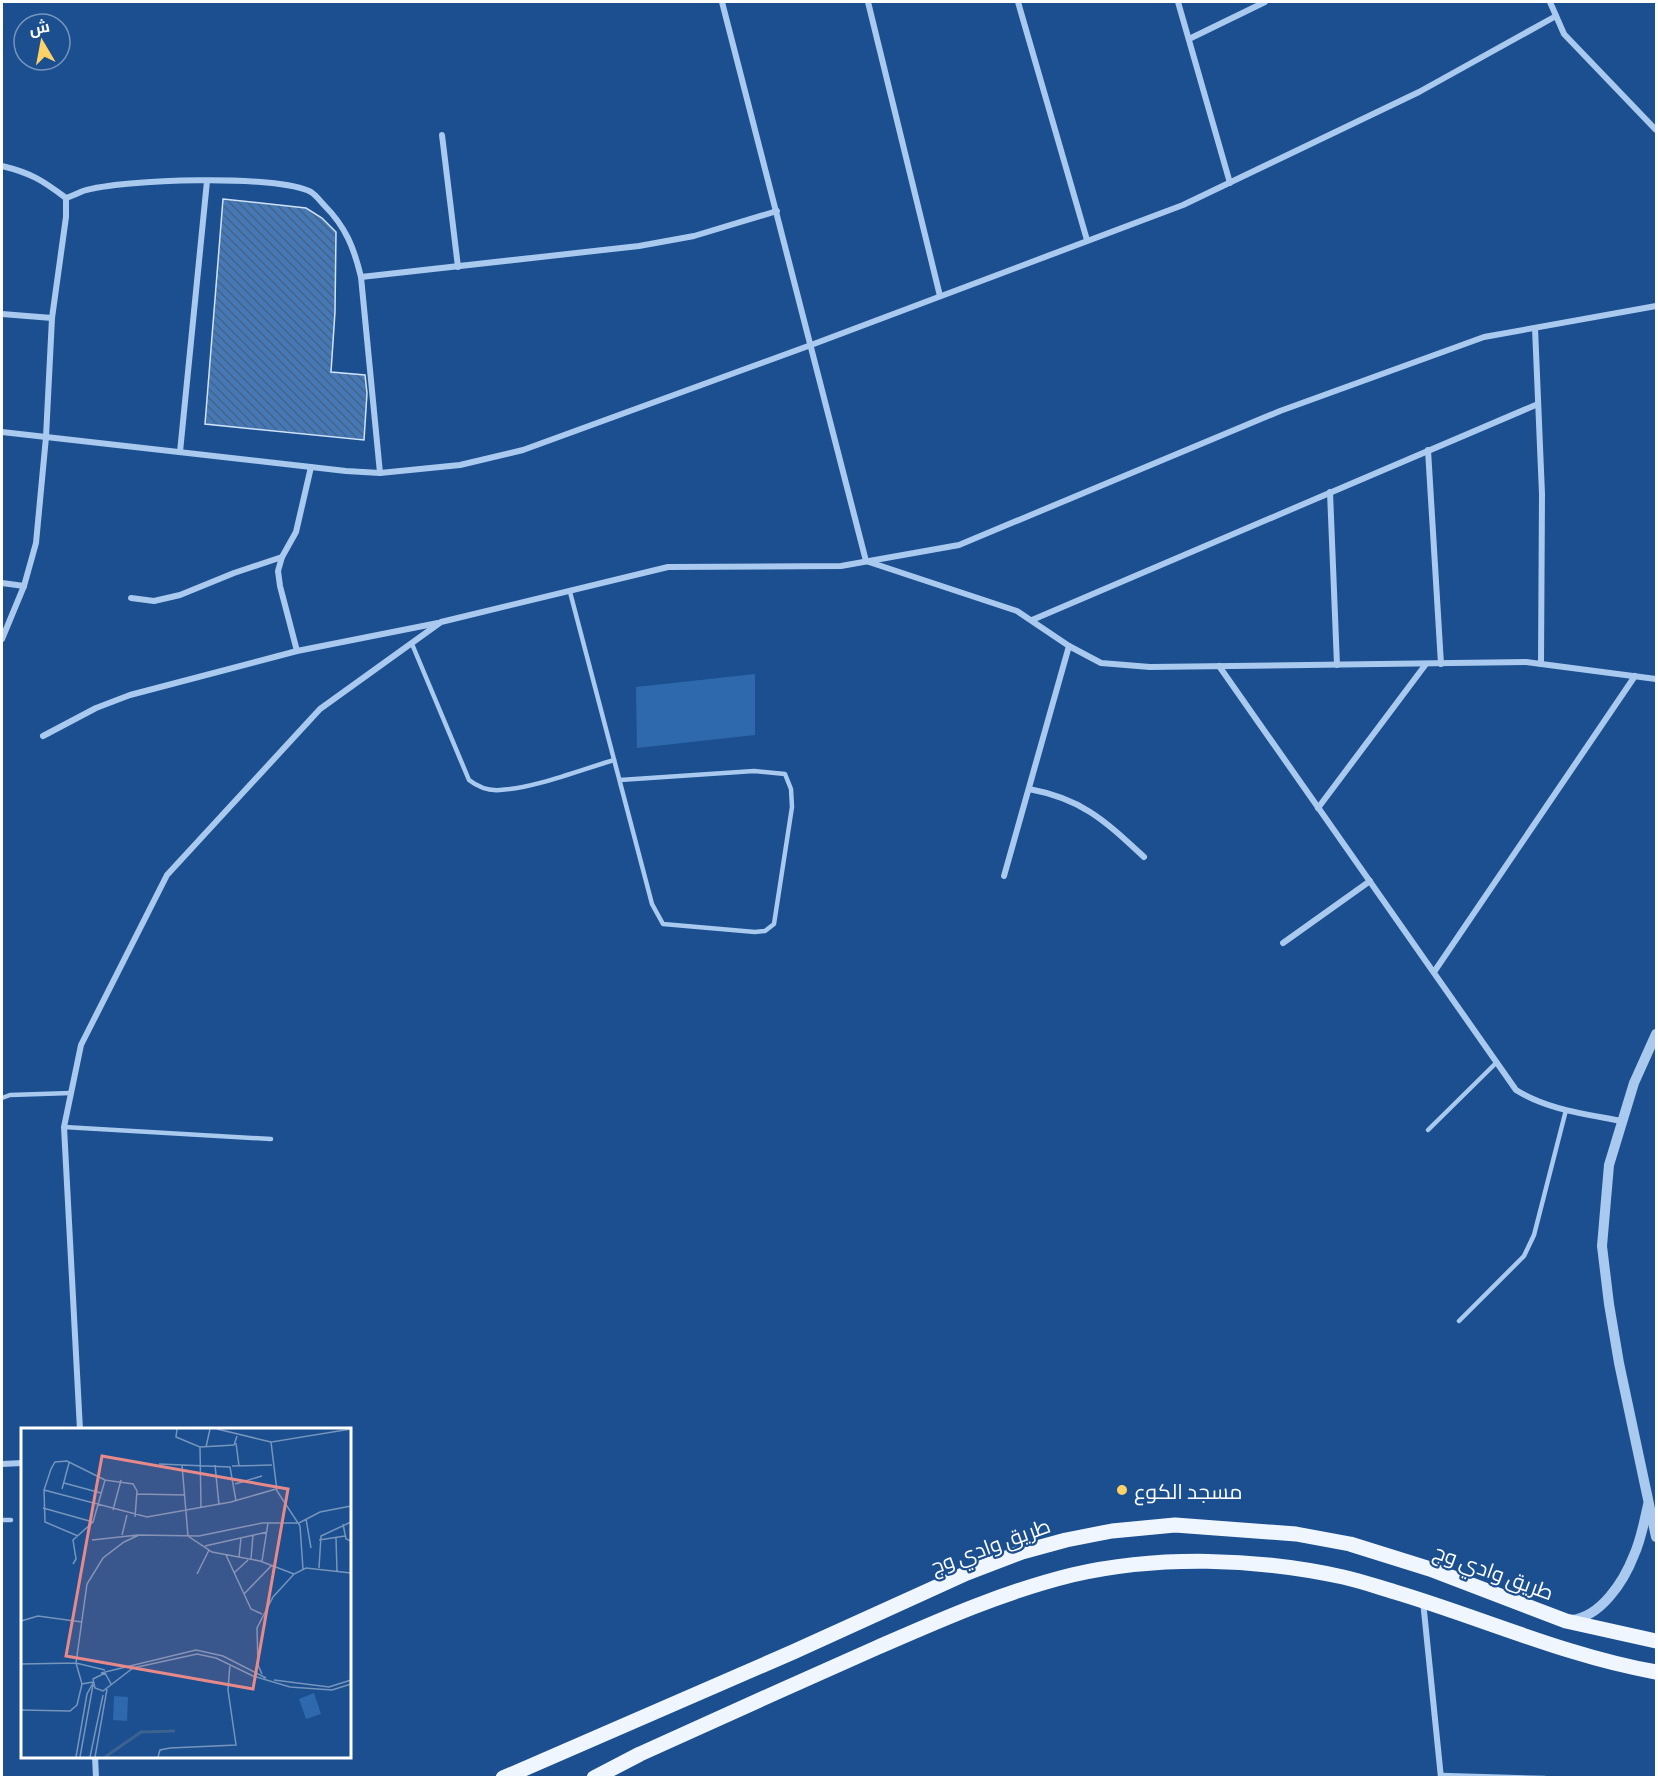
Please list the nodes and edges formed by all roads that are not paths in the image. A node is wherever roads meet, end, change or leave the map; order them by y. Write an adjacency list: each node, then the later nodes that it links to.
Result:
1 (722, 2): 15 (street)
2 (868, 2): 19 (street)
3 (1018, 2): 16 (street)
4 (1179, 2): 8 (street)
5 (1265, 2): 8 (street)
6 (1550, 2): 7 (street)
7 (1556, 15): 9 (street); 13 (street)
8 (1189, 39): 13 (street)
9 (1656, 130)
10 (442, 135): 17 (street)
11 (2, 166): 14 (street)
12 (207, 181): 14 (street); 18 (street); 29 (street)
13 (1230, 183): 16 (street)
14 (66, 198): 22 (street)
15 (777, 211): 17 (street); 24 (street)
16 (1088, 240): 19 (street)
17 (458, 267): 18 (street)
18 (361, 277): 31 (street)
19 (940, 296): 24 (street)
20 (1656, 306): 23 (street)
21 (2, 314): 22 (street)
22 (52, 318): 27 (street)
23 (1535, 328): 25 (street); 34 (street)
24 (811, 345): 31 (street); 34 (street)
25 (1538, 404): 28 (street); 47 (street)
26 (2, 432): 27 (street)
27 (46, 437): 29 (street); 36 (street)
28 (1428, 450): 32 (street); 46 (street)
29 (180, 452): 30 (street)
30 (311, 467): 31 (street); 33 (street)
31 (380, 473)
32 (1330, 492): 39 (street); 48 (street)
33 (282, 557): 38 (street); 44 (street)
34 (866, 561): 37 (street); 39 (street)
35 (2, 583): 36 (street)
36 (24, 586): 41 (street)
37 (570, 592): 40 (street); 53 (lane)
38 (131, 598)
39 (1032, 620): 43 (street)
40 (441, 622): 42 (street); 44 (street)
41 (2, 639)
42 (412, 644): 53 (lane); 64 (street)
43 (1069, 646): 49 (street); 55 (street)
44 (297, 651): 52 (street)
45 (1426, 663): 46 (street); 48 (street); 56 (street)
46 (1441, 664): 47 (street)
47 (1540, 664): 50 (street)
48 (1337, 665): 49 (street)
49 (1219, 666): 56 (street)
50 (1635, 676): 51 (street); 61 (street)
51 (1656, 679)
52 (43, 736)
53 (614, 760): 54 (lane)
54 (620, 780): 54 (lane)
55 (1029, 789): 57 (street); 58 (street)
56 (1318, 808): 59 (street)
57 (1144, 857)
58 (1004, 876)
59 (1370, 881): 60 (street); 61 (street)
60 (1283, 943)
61 (1434, 972): 63 (street)
62 (1656, 1034): 67 (street)
63 (1497, 1062): 66 (street); 69 (lane)
64 (71, 1093): 65 (lane); 68 (street)
65 (2, 1098)
66 (1566, 1110): 67 (street); 71 (lane)
67 (1623, 1122): 75 (street)
68 (64, 1127): 70 (lane); 72 (street)
69 (1428, 1130)
70 (271, 1139)
71 (1459, 1321)
72 (80, 1428)
73 (21, 1463): 74 (street)
74 (2, 1464)
75 (1648, 1505): 78 (street); 80 (street)
76 (2, 1520): 77 (lane)
77 (11, 1520)
78 (1656, 1537)
79 (1423, 1601): 82 (main road); 84 (street); 87 (main road)
80 (1566, 1621): 81 (main road, طريق وادي وج); 86 (main road, طريق وادي وج)
81 (1656, 1641)
82 (1656, 1672)
83 (95, 1758): 85 (street)
84 (1441, 1776): 88 (lane)
85 (96, 1778)
86 (503, 1778)
87 (594, 1778)
88 (1545, 1778)

